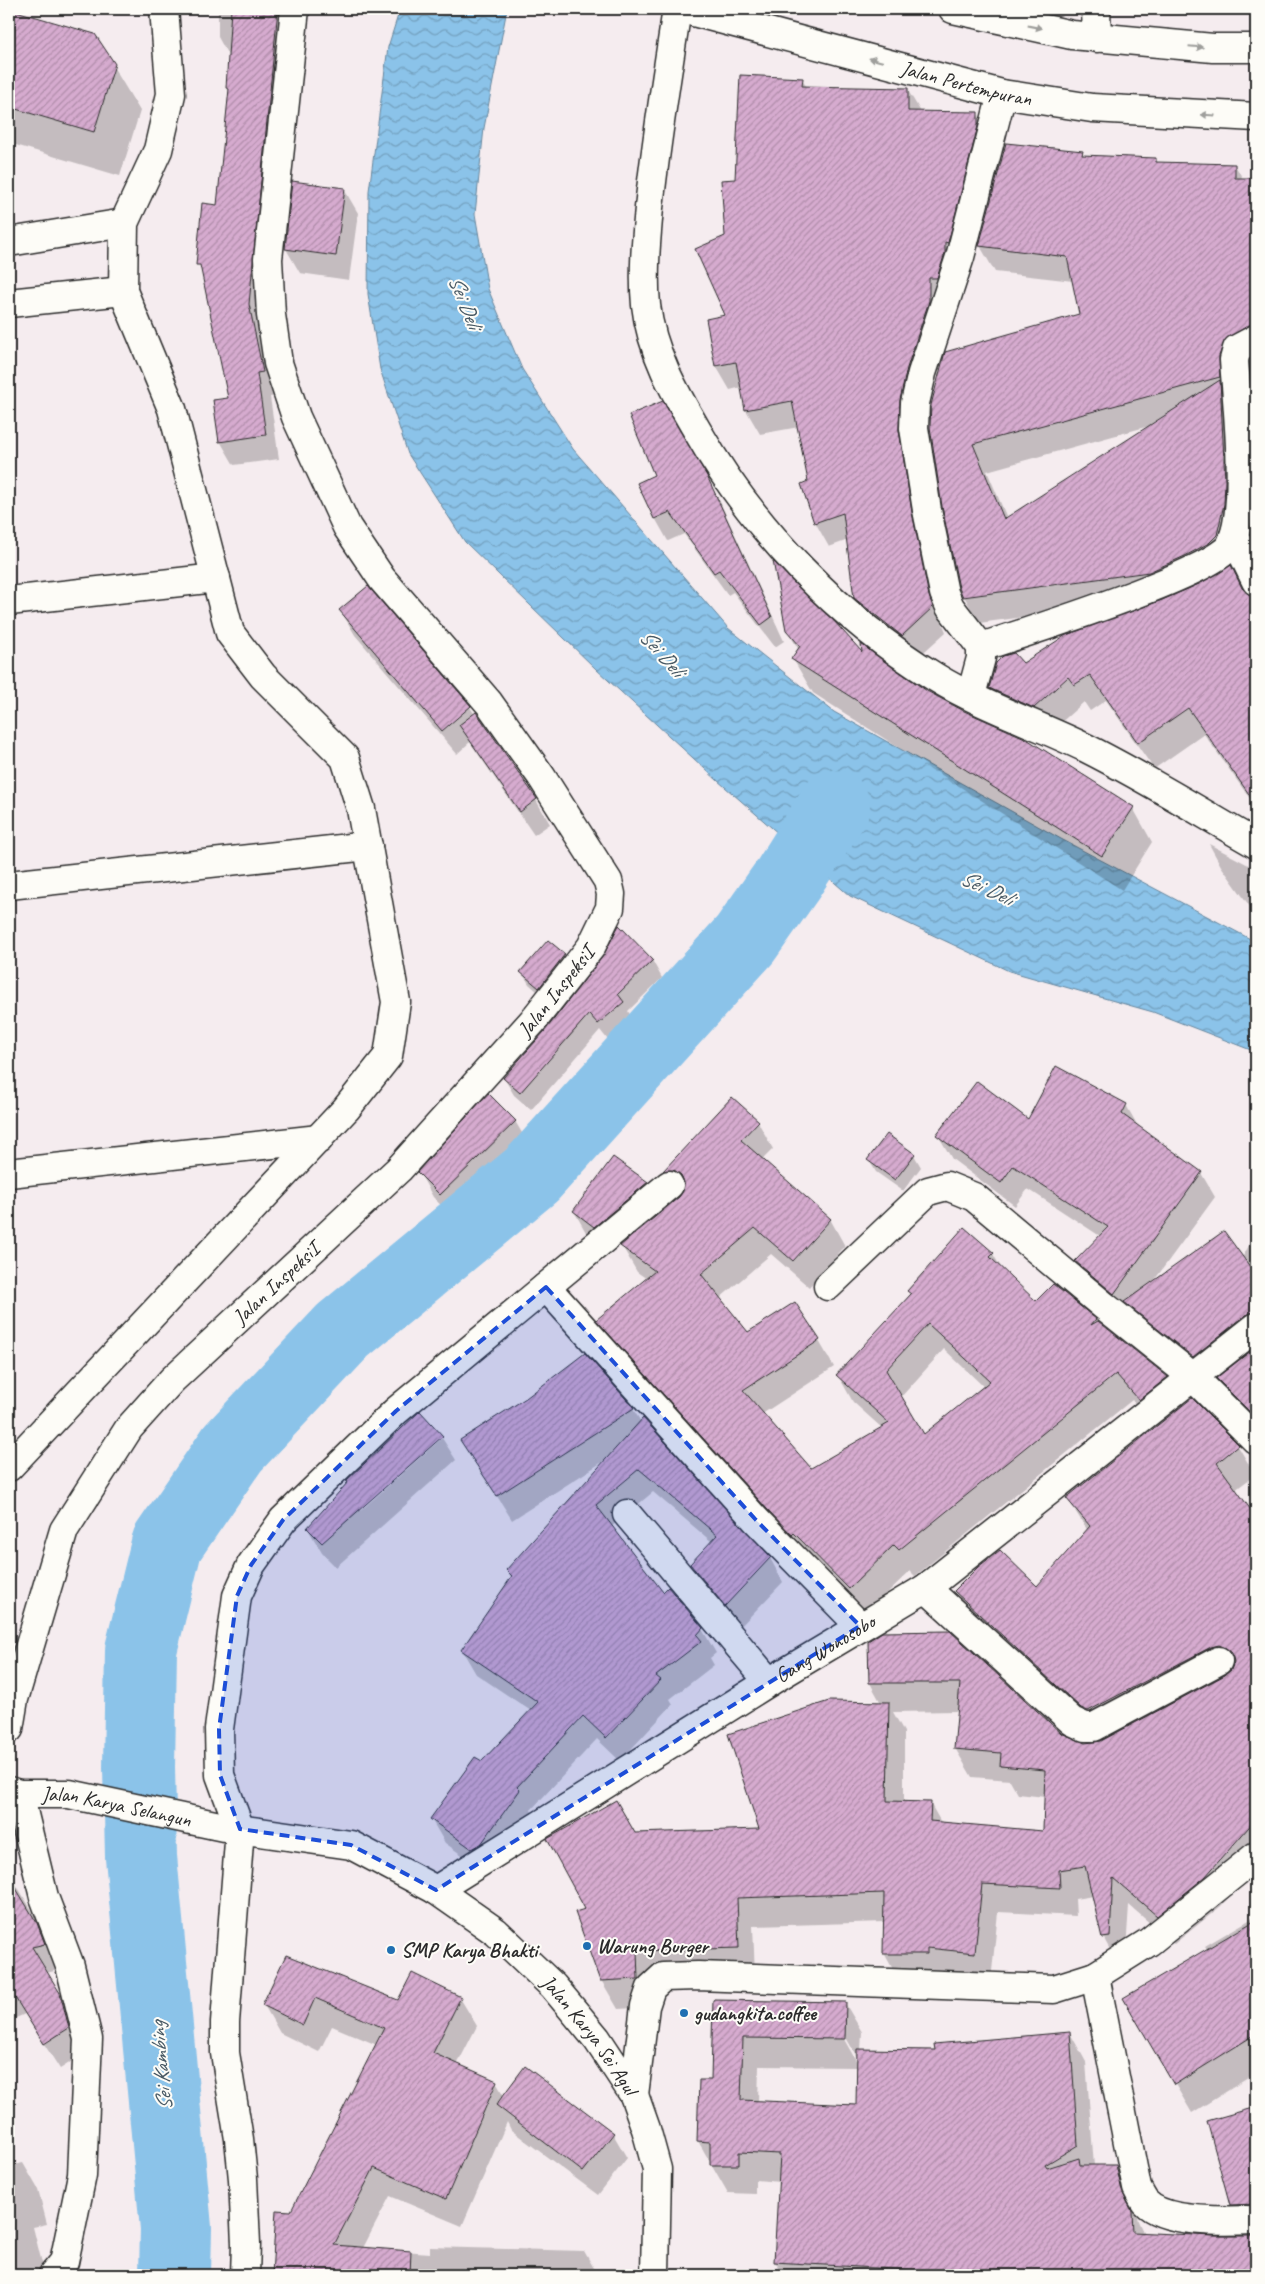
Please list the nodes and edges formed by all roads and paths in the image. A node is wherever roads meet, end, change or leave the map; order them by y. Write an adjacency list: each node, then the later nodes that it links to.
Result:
1 (164, 9): 11 (main road)
2 (295, 9): 39 (main road, Jalan InspeksiI)
3 (677, 9): 21 (main road)
4 (682, 9): 9 (main road, Jalan Pertempuran, one-way to 4)
5 (953, 9): 7 (main road, one-way to 7)
6 (1096, 9): 7 (main road)
7 (1097, 38): 8 (main road, one-way to 8)
8 (1256, 48)
9 (1002, 94): 10 (main road, Jalan Pertempuran, one-way to 9); 20 (main road)
10 (1256, 117)
11 (124, 222): 12 (main road); 13 (main road)
12 (9, 242)
13 (123, 291): 14 (main road); 17 (main road)
14 (9, 303)
15 (1256, 340): 16 (main road)
16 (1234, 536): 18 (main road); 20 (main road)
17 (216, 578): 19 (main road); 23 (main road)
18 (1256, 581)
19 (9, 601)
20 (981, 647): 21 (main road)
21 (971, 695): 22 (main road)
22 (1256, 844)
23 (368, 846): 24 (main road); 25 (main road)
24 (9, 885)
25 (318, 1138): 26 (main road); 33 (main road)
26 (9, 1173)
27 (669, 1185): 29 (main road)
28 (828, 1286): 31 (main road)
29 (546, 1287): 36 (main road); 41 (main road)
30 (1256, 1327): 31 (main road, Gang Wonosobo)
31 (1192, 1377): 32 (main road); 35 (main road, Gang Wonosobo)
32 (1256, 1440)
33 (9, 1467)
34 (627, 1514): 38 (main road)
35 (926, 1588): 36 (main road, Gang Wonosobo); 37 (main road)
36 (860, 1626): 38 (main road, Gang Wonosobo)
37 (1218, 1661)
38 (769, 1682): 43 (main road, Gang Wonosobo)
39 (9, 1729)
40 (14, 1793): 41 (main road, Jalan Karya Selangun); 47 (main road)
41 (232, 1828): 43 (main road, Jalan Karya Sei Agul); 48 (main road)
42 (1254, 1862): 44 (main road)
43 (436, 1890): 45 (main road, Jalan Karya Sei Agul)
44 (1095, 1976): 45 (main road); 46 (main road)
45 (634, 2095): 49 (main road, Jalan Karya Sei Agul)
46 (1256, 2220)
47 (53, 2275)
48 (244, 2275)
49 (656, 2275)

